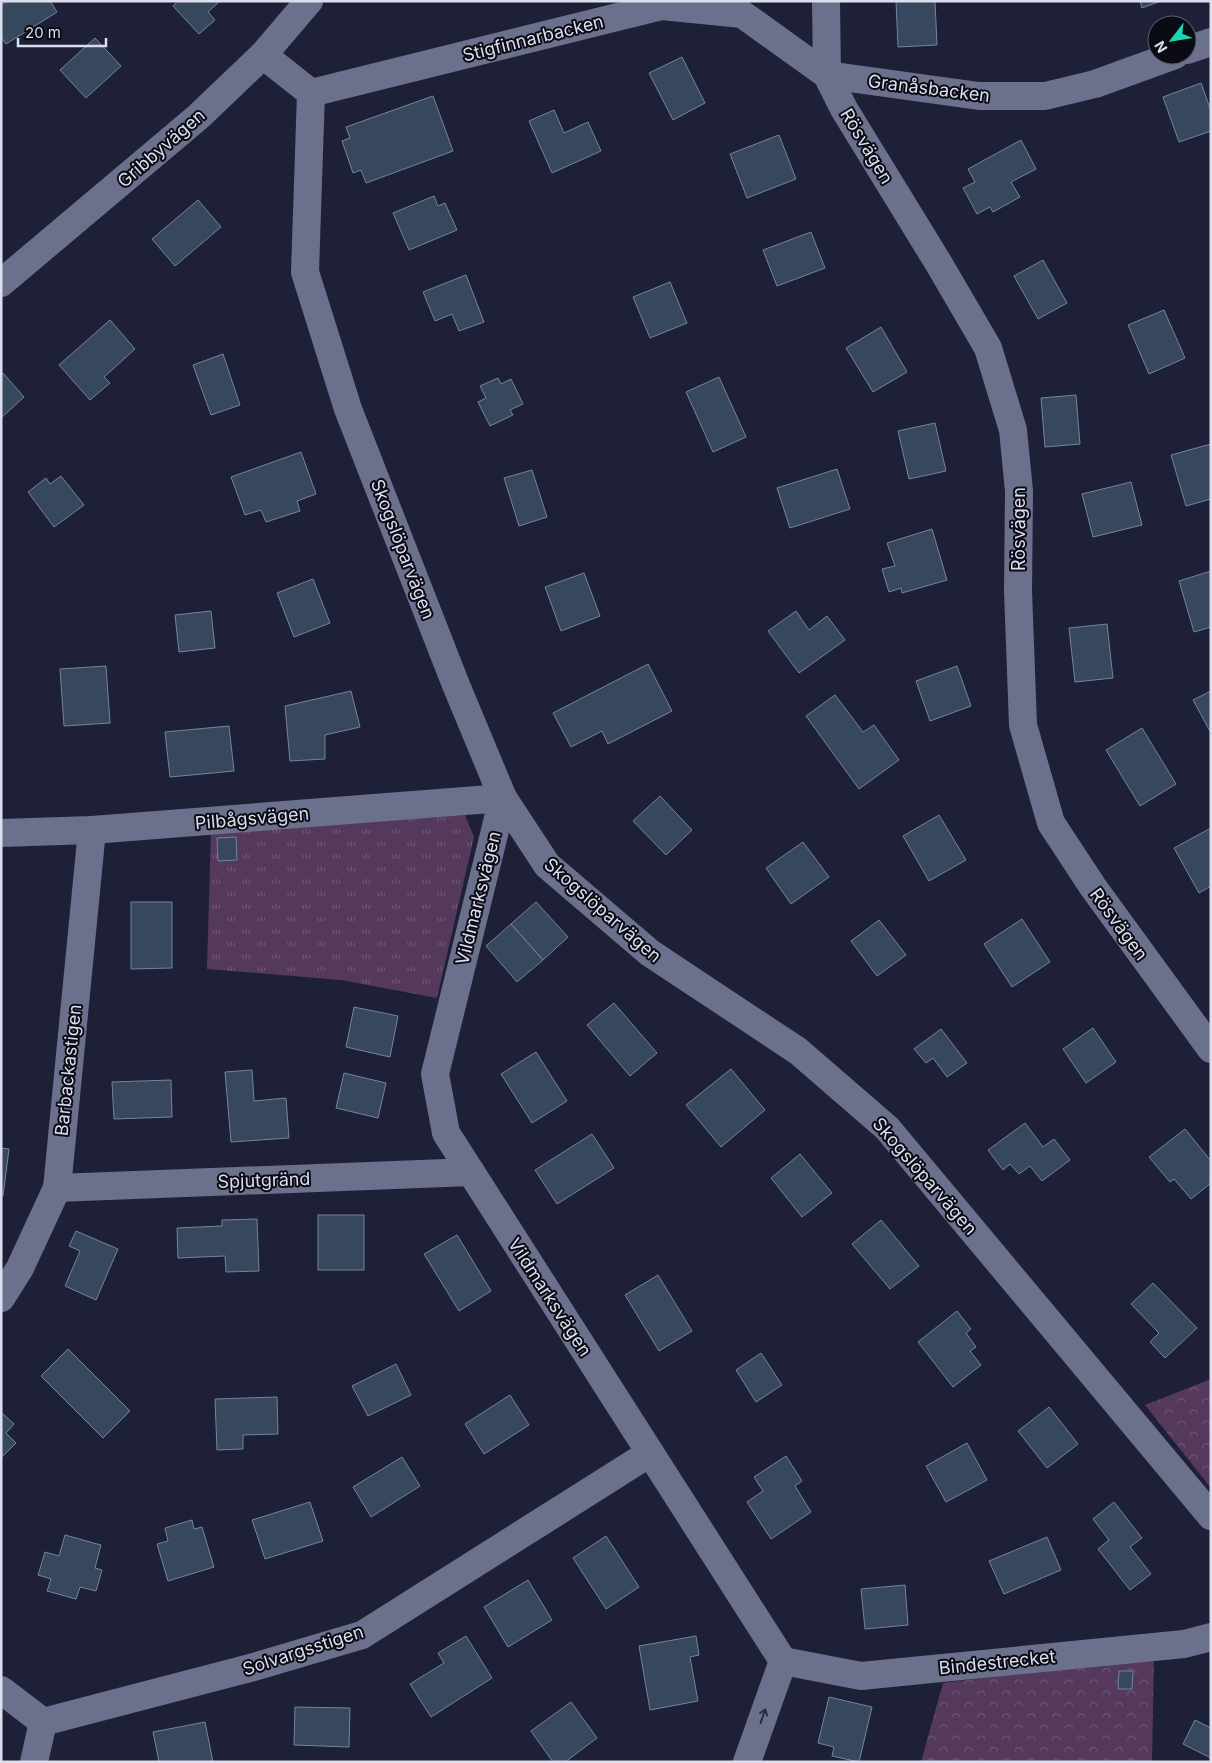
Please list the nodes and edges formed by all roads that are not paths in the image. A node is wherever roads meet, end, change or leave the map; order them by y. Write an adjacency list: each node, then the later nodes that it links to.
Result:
1 (309, 1): 5 (street, Gribbyvägen)
2 (826, 1): 7 (street, Rösvägen)
3 (1211, 42): 4 (street)
4 (1197, 47)
5 (264, 55): 8 (street); 9 (street, Gribbyvägen)
6 (1147, 65): 7 (street, Granåsbacken)
7 (827, 75): 8 (street, Stigfinnarbacken); 13 (street, Rösvägen)
8 (311, 93): 10 (street, Skogslöparvägen)
9 (1, 283)
10 (503, 798): 11 (street, Pilbågsvägen); 14 (street, Vildmarksvägen); 18 (street, Skogslöparvägen)
11 (92, 830): 12 (street, Pilbågsvägen); 15 (street, Barbackastigen)
12 (1, 833)
13 (1211, 1049)
14 (471, 1172): 15 (street, Spjutgränd); 17 (street, Vildmarksvägen)
15 (57, 1188): 16 (street, Barbackastigen)
16 (1, 1298)
17 (650, 1453): 20 (street, Vildmarksvägen); 22 (street, Solvargsstigen)
18 (1211, 1516)
19 (1211, 1637): 20 (street, Bindestrecket)
20 (783, 1660): 24 (street, one-way to 20)
21 (1, 1690): 22 (street)
22 (44, 1722): 23 (street)
23 (34, 1762)
24 (747, 1762)

